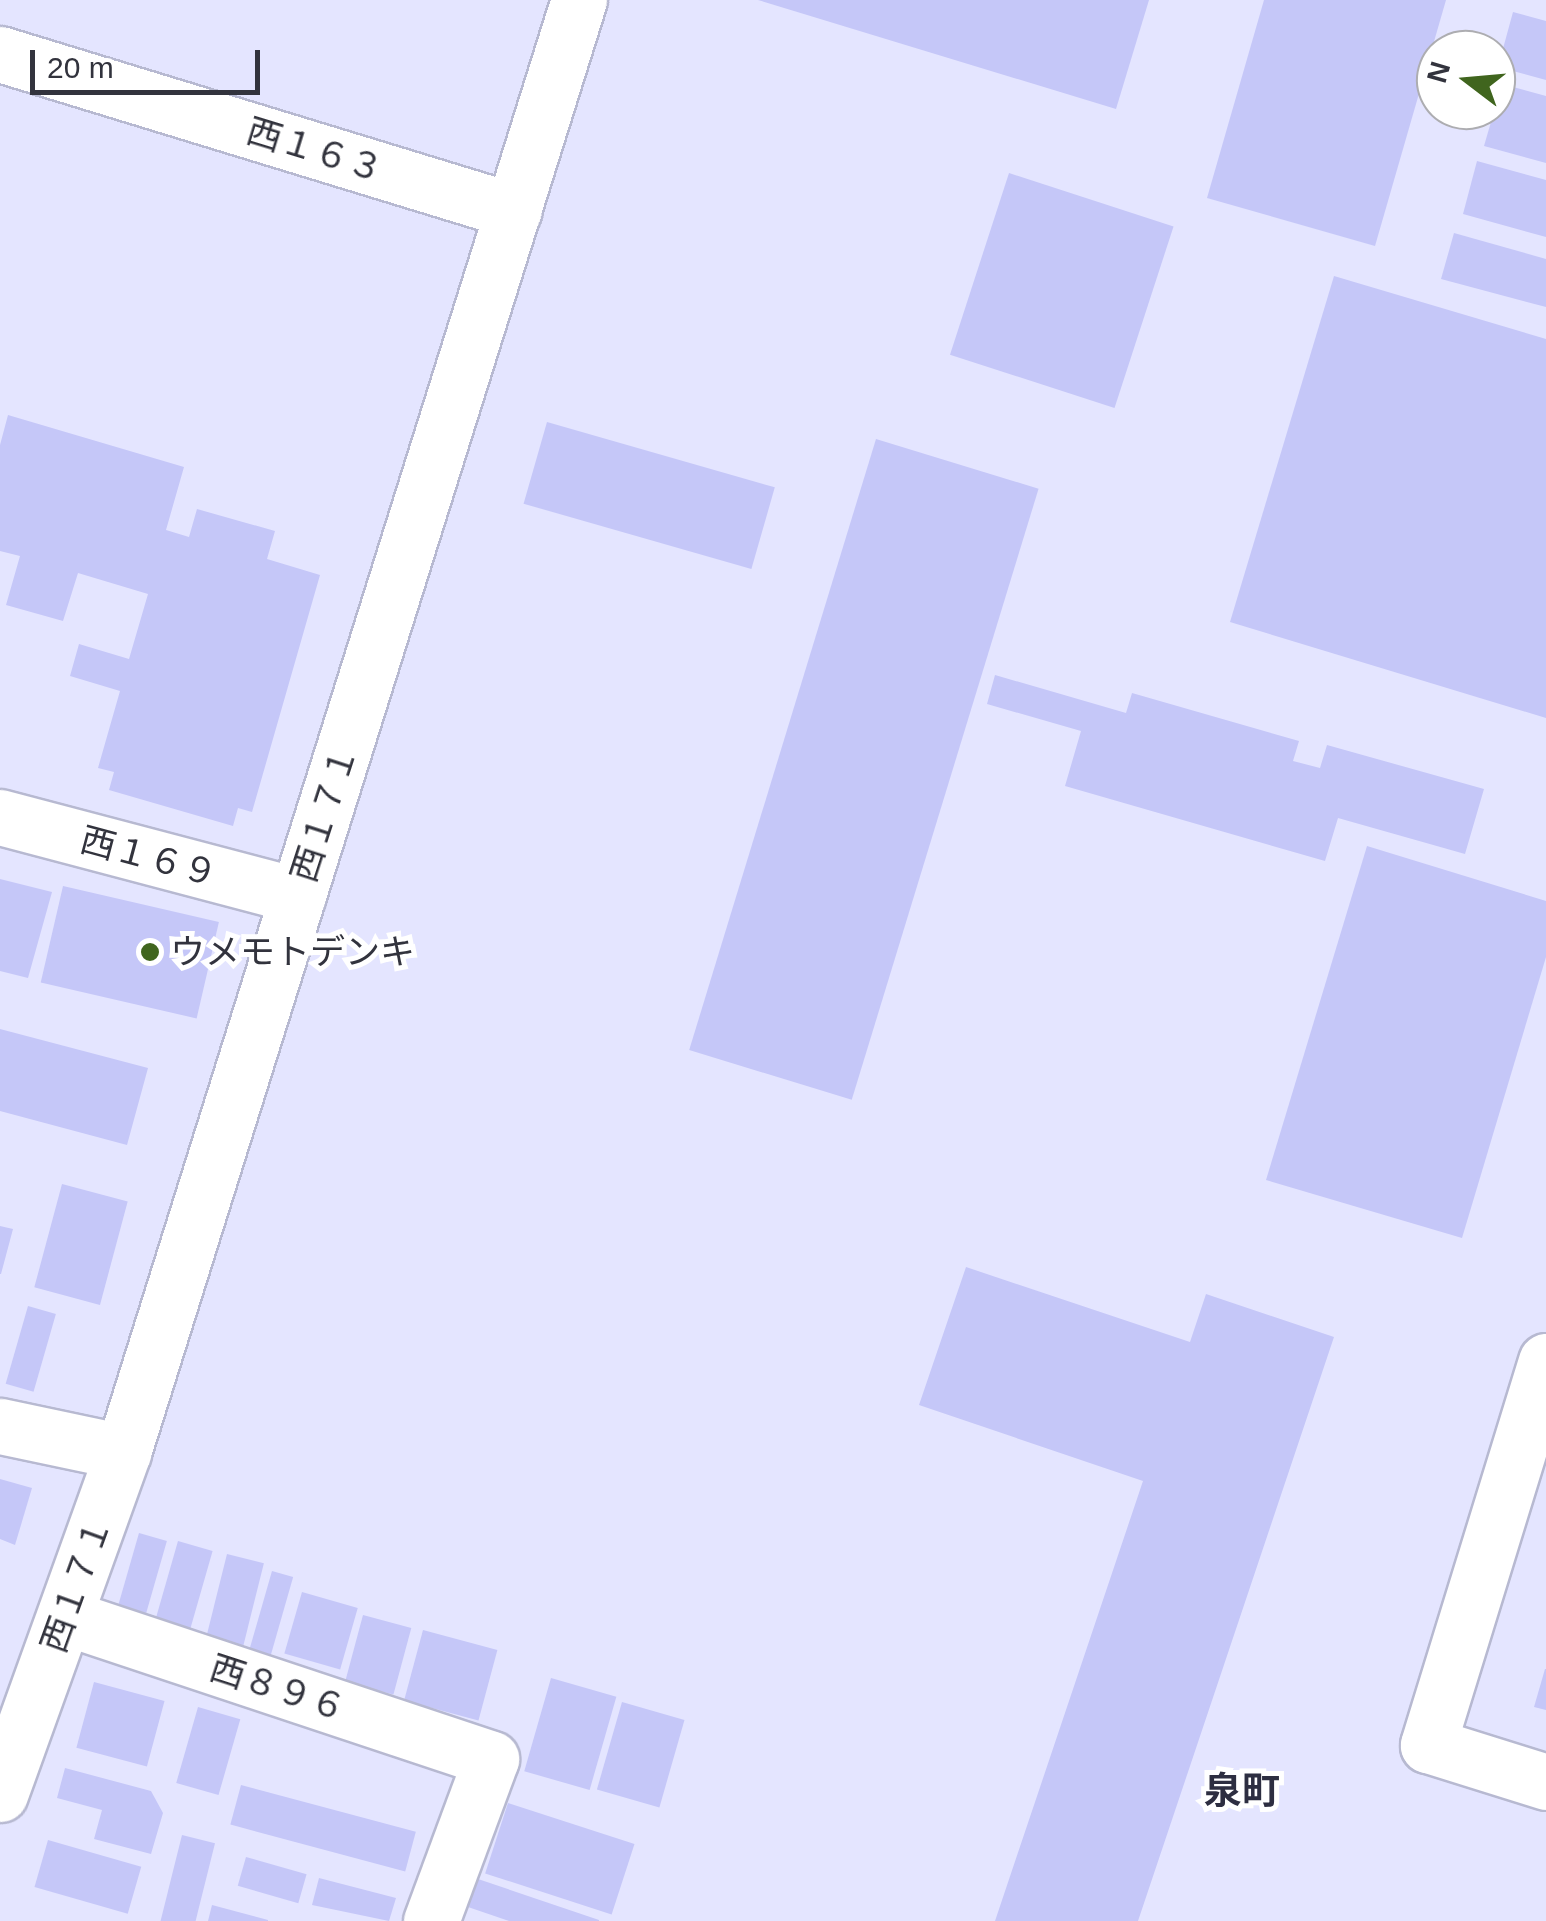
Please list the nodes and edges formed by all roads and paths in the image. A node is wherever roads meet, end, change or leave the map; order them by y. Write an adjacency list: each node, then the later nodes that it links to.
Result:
1 (578, 0): 3 (street, 西１７１)
2 (0, 54): 3 (street, 西１６３)
3 (514, 211): 5 (street, 西１７１)
4 (0, 817): 5 (street, 西１６９)
5 (298, 896): 8 (street, 西１７１)
6 (1546, 1361): 10 (street)
7 (0, 1426): 8 (street)
8 (122, 1452): 9 (street, 西１７１)
9 (65, 1617): 11 (street, 西１７１); 12 (street, 西８９６)
10 (1546, 1782)
11 (0, 1794)
12 (430, 1921)

